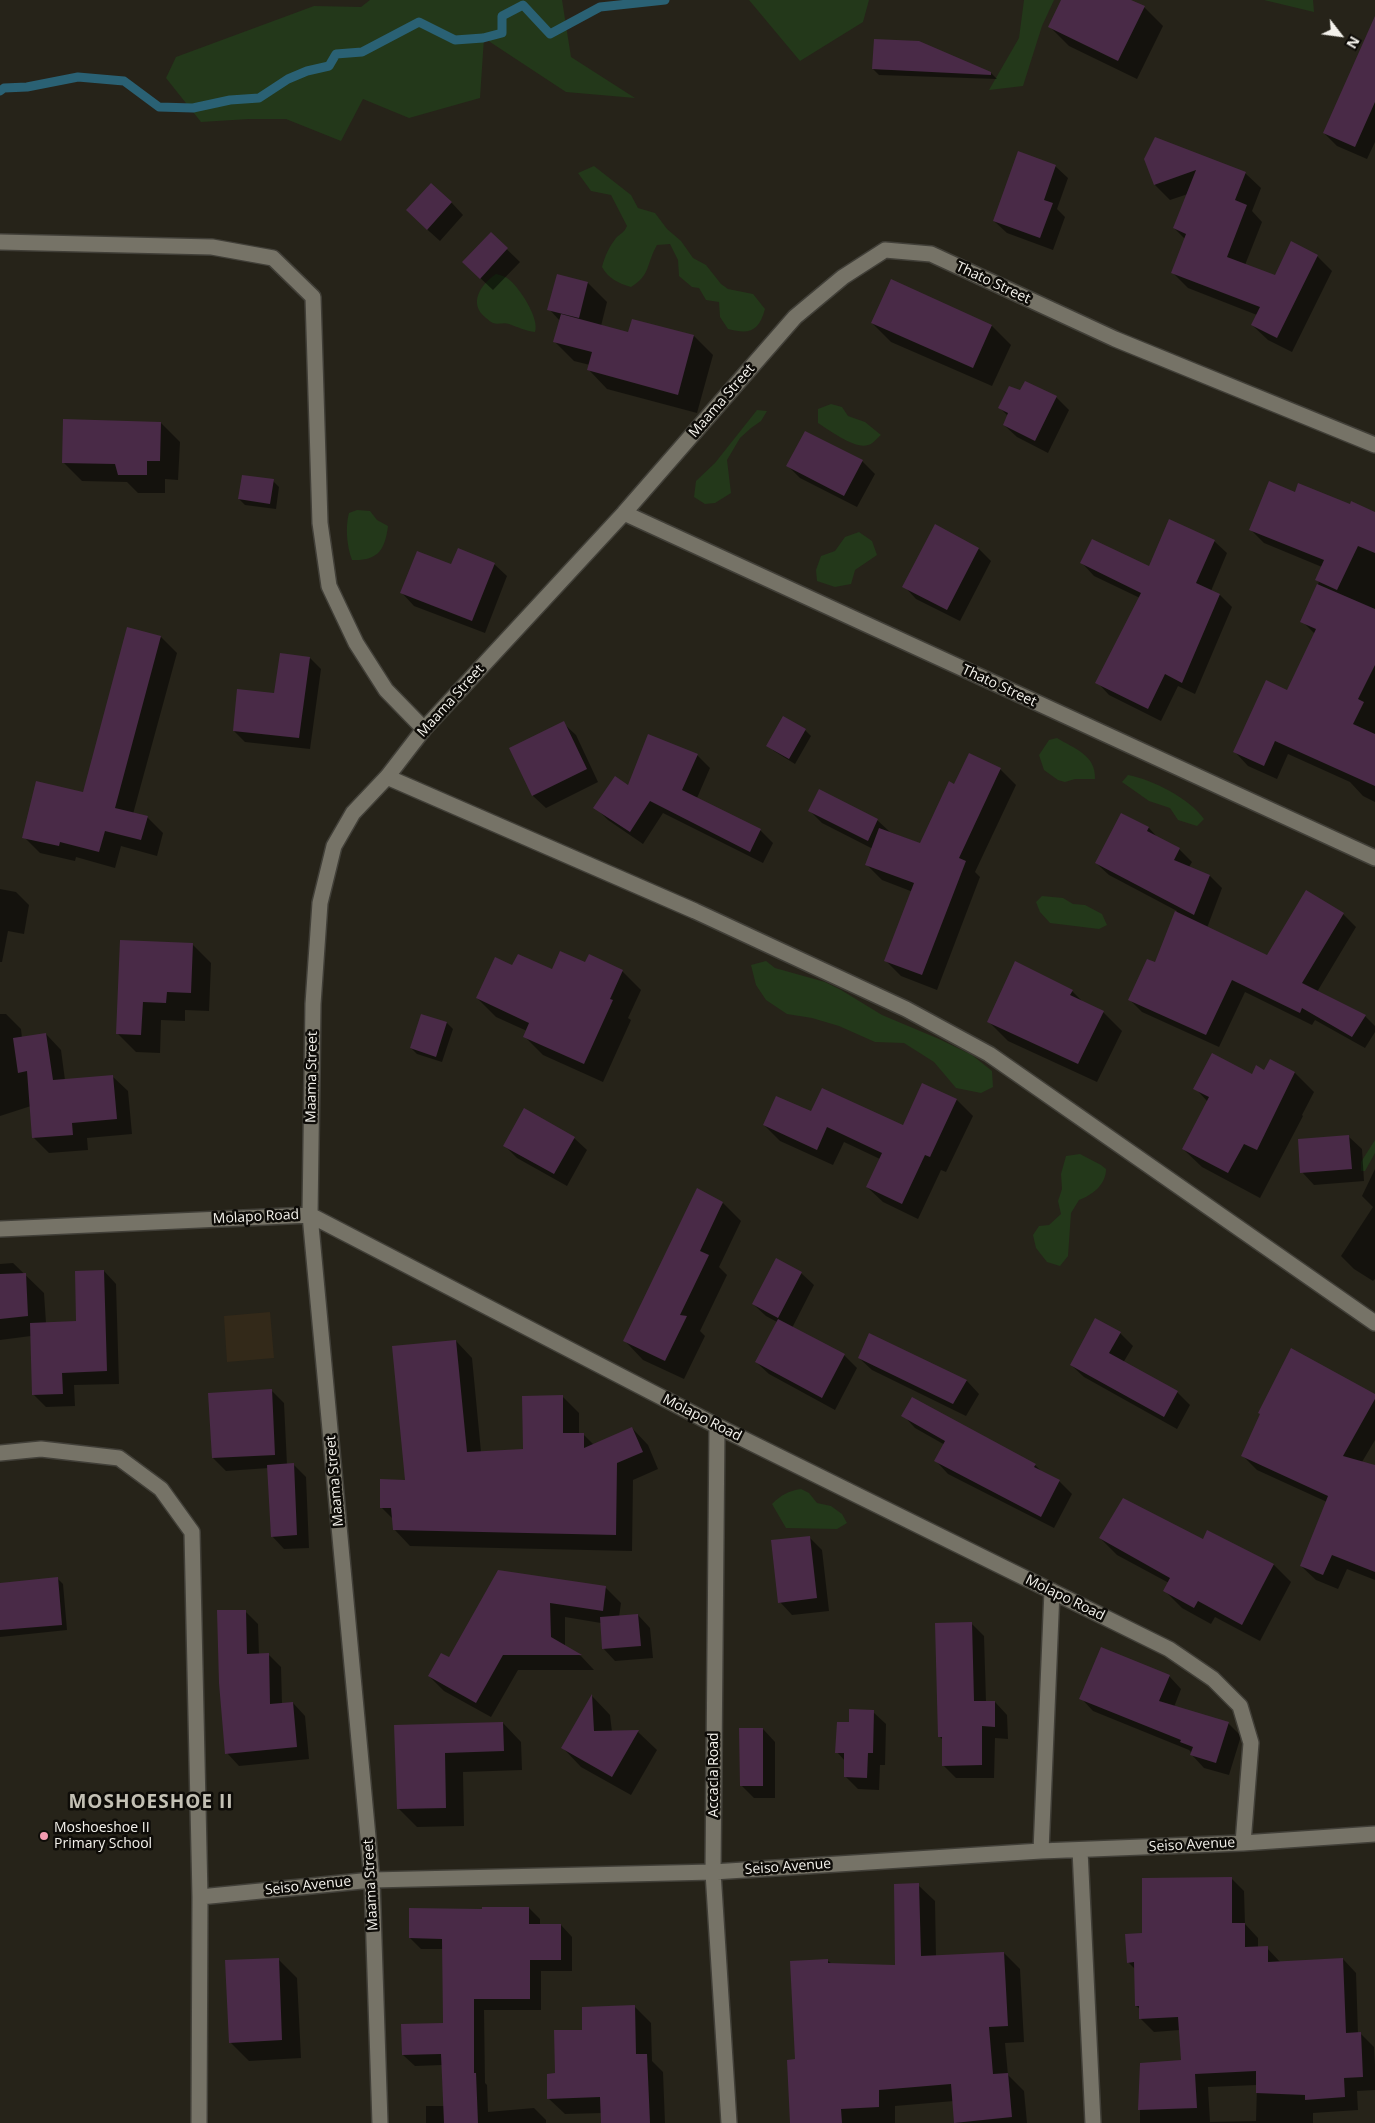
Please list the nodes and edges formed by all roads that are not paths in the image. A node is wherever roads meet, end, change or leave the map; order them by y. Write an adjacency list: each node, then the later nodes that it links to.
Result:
1 (0, 242): 5 (street)
2 (885, 250): 3 (street, Thato Street); 4 (street, Maama Street)
3 (1375, 445)
4 (624, 513): 5 (street, Maama Street); 7 (street, Thato Street)
5 (424, 729): 6 (street, Maama Street)
6 (387, 777): 8 (street, Maama Street); 10 (street)
7 (1375, 858)
8 (310, 1215): 9 (street, Molapo Road); 11 (street, Molapo Road); 19 (street, Maama Street)
9 (0, 1229)
10 (1375, 1323)
11 (717, 1426): 13 (street, Molapo Road); 18 (street, Accacia Road)
12 (0, 1453): 20 (street)
13 (1052, 1591): 15 (street, Molapo Road); 17 (street)
14 (1375, 1834): 15 (street, Seiso Avenue)
15 (1243, 1843): 16 (street, Seiso Avenue)
16 (1080, 1850): 17 (street, Seiso Avenue); 24 (street)
17 (1040, 1851): 18 (street, Seiso Avenue)
18 (714, 1872): 19 (street, Seiso Avenue); 23 (street, Accacia Road)
19 (372, 1880): 20 (street, Seiso Avenue); 22 (street, Maama Street)
20 (200, 1897): 21 (street)
21 (199, 2123)
22 (380, 2123)
23 (728, 2123)
24 (1093, 2123)

